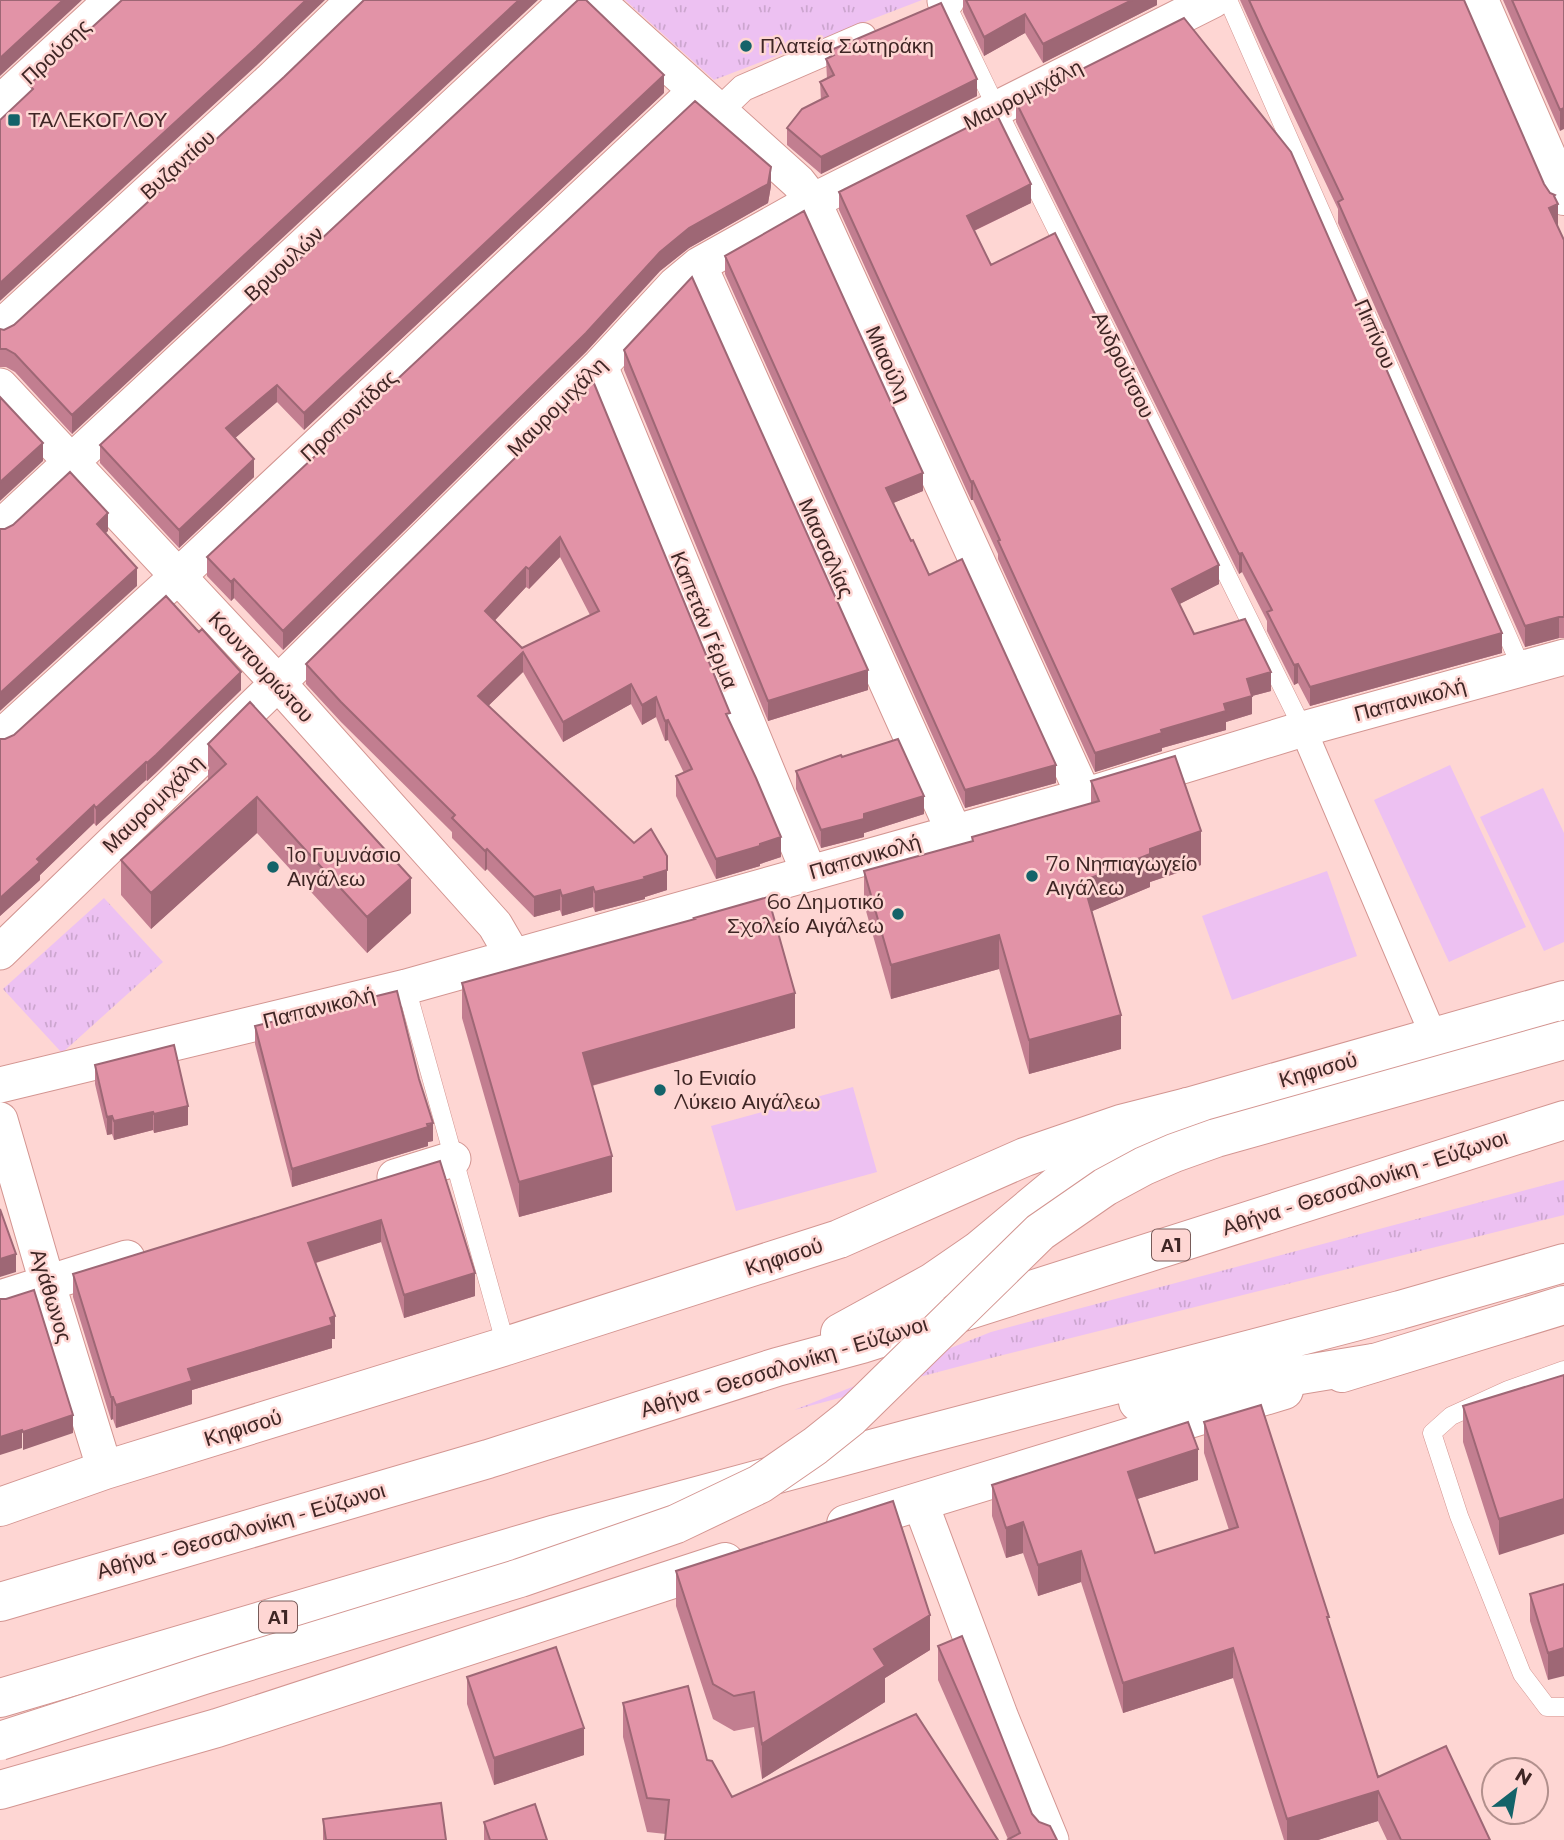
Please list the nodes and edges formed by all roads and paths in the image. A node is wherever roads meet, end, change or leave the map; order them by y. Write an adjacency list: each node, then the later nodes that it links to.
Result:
1 (112, 0): 11 (street, Προύσης)
2 (354, 0): 16 (street, Βυζαντίου)
3 (568, 0): 19 (street, Βρυουλών)
4 (596, 0): 10 (street, Μιαούλη)
5 (1213, 0): 12 (street, Μαυρομιχάλη)
6 (1228, 0): 23 (lane, Πιπίνου)
7 (1479, 0): 13 (main road)
8 (937, 4): 12 (lane, Ανδρούτσου)
9 (882, 28): 10 (street, Προποντίδας)
10 (707, 102): 14 (street, Μιαούλη); 21 (street, Προποντίδας)
11 (0, 103)
12 (997, 109): 14 (street, Μαυρομιχάλη); 25 (lane, Ανδρούτσου)
13 (1564, 196)
14 (813, 201): 15 (street, Μαυρομιχάλη); 27 (street, Μιαούλη)
15 (699, 265): 17 (street, Μαυρομιχάλη); 28 (street, Μασσαλίας)
16 (0, 328)
17 (600, 366): 24 (street, Μαυρομιχάλη); 29 (street, Καπετάν Γέρμα)
18 (0, 386): 19 (street, Κουντουριώτου)
19 (72, 463): 20 (street, Βρυουλών); 21 (street, Κουντουριώτου)
20 (0, 528)
21 (177, 577): 24 (street, Κουντουριώτου); 26 (street, Προποντίδας)
22 (1564, 657): 23 (street, Παπανικολή)
23 (1522, 669): 25 (street, Παπανικολή)
24 (278, 683): 30 (street, Μαυρομιχάλη); 31 (street, Κουντουριώτου)
25 (1303, 729): 27 (street, Παπανικολή); 34 (street)
26 (0, 738)
27 (1084, 796): 28 (street, Παπανικολή)
28 (954, 832): 29 (street, Παπανικολή)
29 (809, 873): 31 (street, Παπανικολή)
30 (0, 952)
31 (513, 956): 32 (street, Παπανικολή)
32 (406, 987): 36 (street, Παπανικολή); 40 (lane)
33 (1564, 1000): 34 (main road, Κηφισού)
34 (1434, 1037): 37 (main road, Κηφισού)
35 (1564, 1040): 60 (main road, bridge)
36 (0, 1085)
37 (1188, 1107): 47 (main road, Κηφισού); 49 (main road)
38 (0, 1120): 44 (street, Αγάθωνος)
39 (1564, 1120): 49 (main road, Αθήνα - Θεσσαλονίκη - Εύζωνοι / Α1)
40 (453, 1159): 41 (street); 47 (lane)
41 (361, 1187)
42 (152, 1250): 44 (street)
43 (1564, 1263): 51 (main road, Α1)
44 (47, 1282): 45 (street); 52 (street, Αγάθωνος)
45 (0, 1298)
46 (1564, 1305): 48 (main road)
47 (506, 1346): 52 (main road, Κηφισού)
48 (1373, 1363): 51 (main road); 53 (main road)
49 (777, 1367): 57 (main road, Αθήνα - Θεσσαλονίκη - Εύζωνοι / Α1)
50 (1564, 1370): 59 (lane)
51 (908, 1439): 58 (main road, Α1)
52 (105, 1470): 54 (main road, Κηφισού)
53 (920, 1502): 55 (main road); 62 (street)
54 (0, 1507)
55 (816, 1533)
56 (752, 1553): 61 (main road)
57 (0, 1602)
58 (0, 1699)
59 (1564, 1707)
60 (0, 1741)
61 (0, 1790)
62 (1051, 1840)

